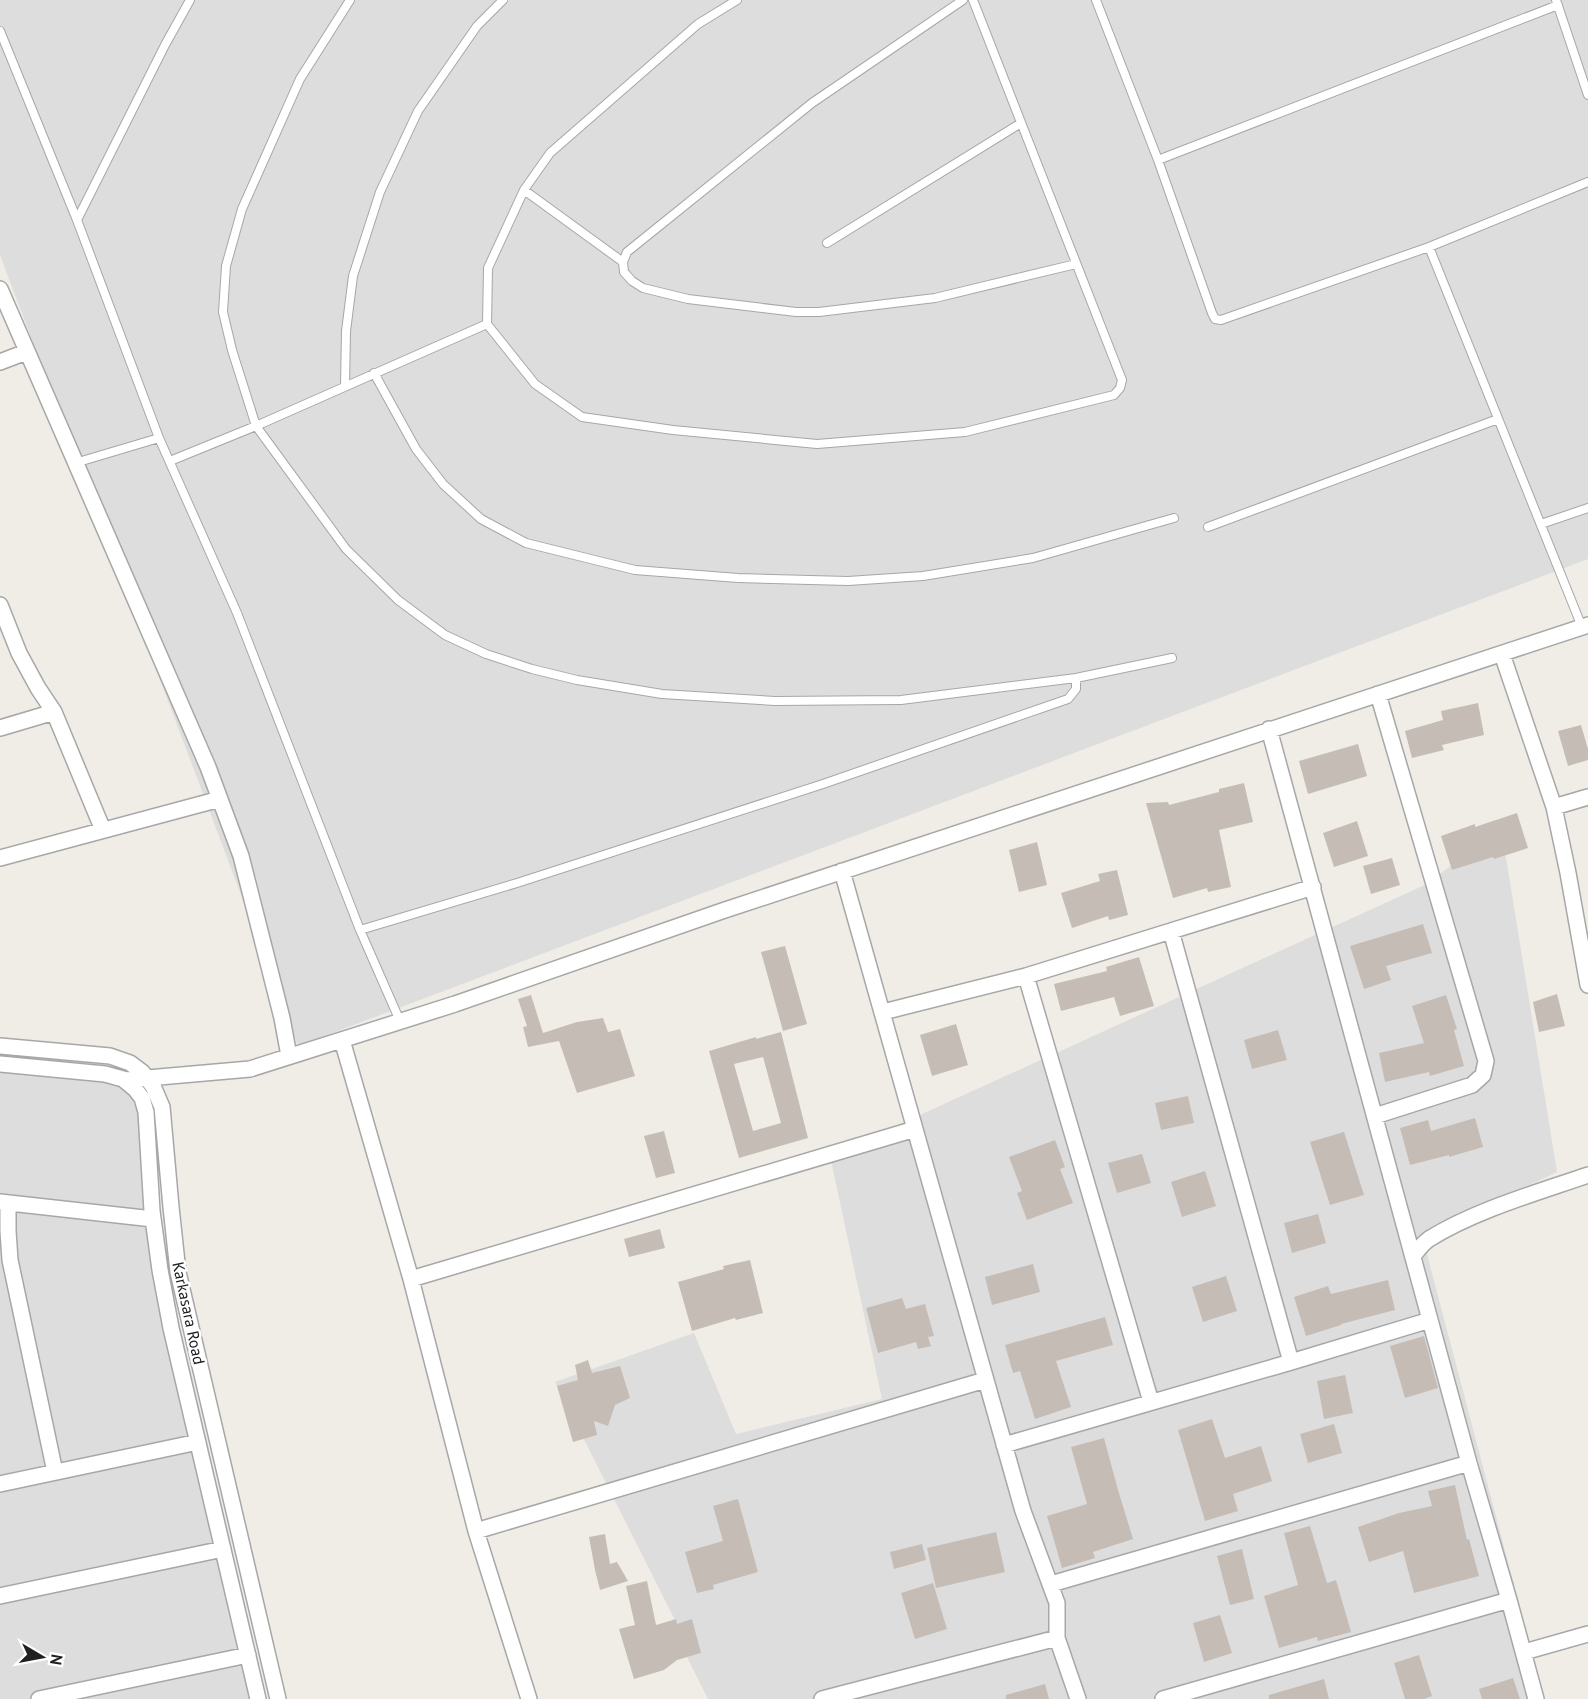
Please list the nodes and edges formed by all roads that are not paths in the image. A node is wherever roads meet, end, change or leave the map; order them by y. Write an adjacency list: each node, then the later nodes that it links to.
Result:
1 (190, 0): 15 (lane)
2 (350, 0): 27 (lane)
3 (503, 0): 25 (lane)
4 (737, 0): 14 (lane)
5 (963, 0): 18 (lane)
6 (973, 0): 11 (lane)
7 (1096, 0): 12 (lane)
8 (1557, 2): 10 (lane); 12 (lane)
9 (0, 31): 15 (lane)
10 (1588, 95)
11 (1021, 123): 16 (lane); 19 (lane)
12 (1158, 160): 17 (lane)
13 (1588, 182): 17 (lane)
14 (524, 190): 18 (lane); 21 (lane)
15 (77, 220): 28 (lane)
16 (828, 243)
17 (1429, 247): 26 (lane)
18 (623, 262): 19 (lane)
19 (1076, 264): 21 (lane)
20 (0, 289): 22 (street)
21 (487, 324): 24 (lane)
22 (26, 352): 23 (street); 30 (street)
23 (0, 362)
24 (374, 373): 25 (lane); 32 (lane)
25 (345, 386): 27 (lane)
26 (1498, 419): 33 (lane); 34 (lane)
27 (256, 426): 29 (lane); 39 (lane)
28 (159, 438): 29 (lane); 30 (lane)
29 (170, 461): 51 (lane)
30 (75, 463): 45 (street)
31 (1588, 508): 33 (lane)
32 (1174, 518)
33 (1541, 524): 36 (lane)
34 (1208, 527)
35 (0, 605): 41 (street)
36 (1585, 626): 37 (street)
37 (1502, 654): 40 (street); 46 (street)
38 (1172, 658): 39 (lane)
39 (1076, 678): 51 (lane)
40 (1378, 694): 43 (street); 64 (street)
41 (54, 712): 42 (street); 47 (street)
42 (0, 728)
43 (1269, 729): 49 (street); 50 (street)
44 (1588, 797): 46 (street)
45 (220, 799): 47 (street); 60 (street)
46 (1554, 807): 53 (street)
47 (103, 830): 48 (street)
48 (0, 858)
49 (842, 871): 56 (street); 57 (street)
50 (1312, 887): 52 (street); 64 (street)
51 (360, 930): 57 (lane)
52 (1171, 931): 54 (street); 72 (street)
53 (1584, 943): 55 (street)
54 (1026, 976): 56 (street); 74 (street)
55 (1588, 985)
56 (883, 1012): 65 (street)
57 (400, 1021): 58 (street)
58 (342, 1040): 60 (street); 70 (street)
59 (0, 1046): 62 (street, Karkasara Road)
60 (289, 1056): 62 (street)
61 (0, 1064): 63 (street)
62 (147, 1078): 63 (street); 92 (street, Karkasara Road)
63 (125, 1080): 68 (street, Karkasara Road)
64 (1375, 1116): 69 (street)
65 (915, 1129): 70 (street); 73 (street)
66 (1588, 1175): 69 (street)
67 (4, 1203): 68 (street); 78 (street)
68 (153, 1219): 75 (street, Karkasara Road)
69 (1413, 1256): 71 (street)
70 (411, 1279): 80 (street)
71 (1430, 1320): 72 (street); 77 (street)
72 (1291, 1362): 74 (street)
73 (985, 1380): 76 (street); 80 (street)
74 (1151, 1402): 76 (street)
75 (198, 1442): 78 (street); 81 (street, Karkasara Road)
76 (1004, 1444): 82 (street)
77 (1469, 1462): 82 (street); 84 (street)
78 (55, 1472): 79 (street)
79 (0, 1484)
80 (476, 1531): 93 (street)
81 (223, 1549): 83 (street); 88 (street, Karkasara Road)
82 (1051, 1584): 86 (street)
83 (0, 1596)
84 (1509, 1599): 87 (street); 96 (street)
85 (1588, 1634): 87 (street)
86 (1057, 1638): 94 (street); 95 (street)
87 (1524, 1652): 97 (street)
88 (248, 1655): 89 (street); 91 (street, Karkasara Road)
89 (101, 1693): 90 (street)
90 (39, 1699)
91 (258, 1699)
92 (278, 1699)
93 (529, 1699)
94 (822, 1699)
95 (1078, 1699)
96 (1163, 1699)
97 (1536, 1699)

